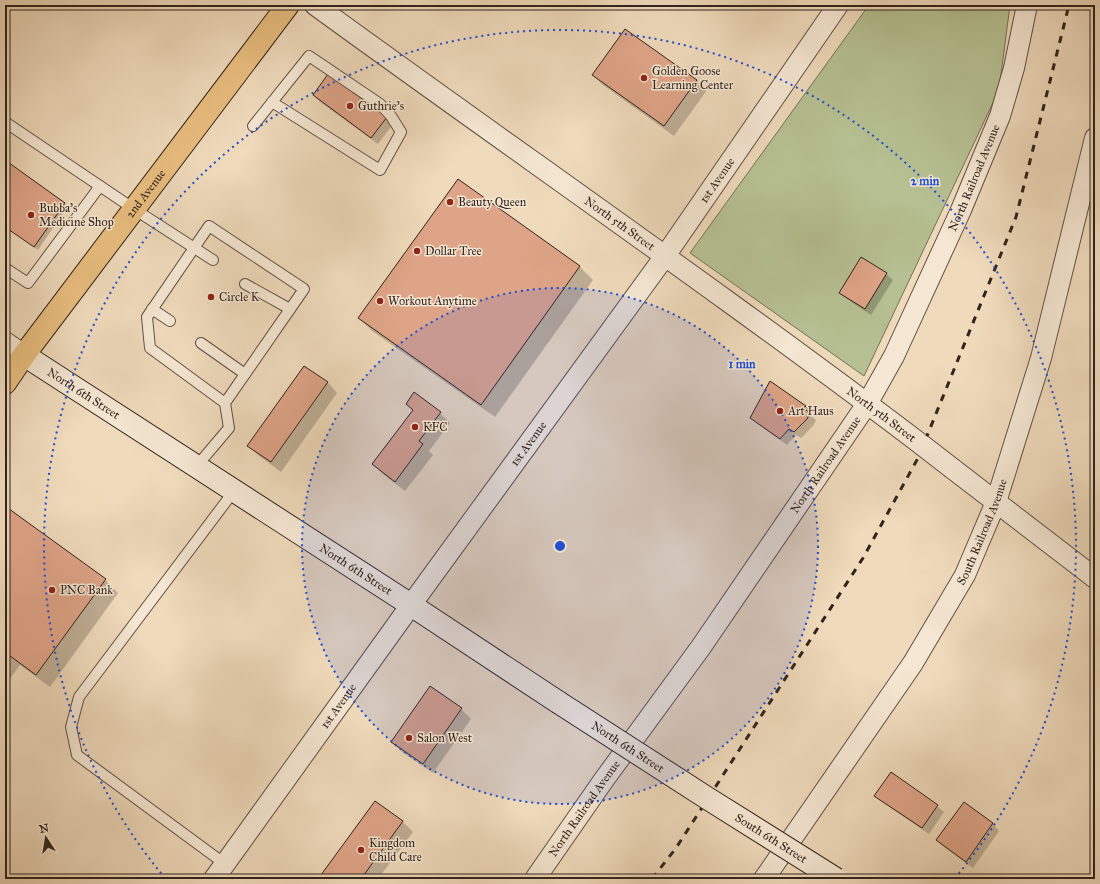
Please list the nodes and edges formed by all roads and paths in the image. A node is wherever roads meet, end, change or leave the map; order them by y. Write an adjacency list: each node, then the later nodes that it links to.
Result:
1 (288, 5): 10 (main road, 2nd Avenue)
2 (315, 5): 12 (street, North 5th Street)
3 (838, 5): 12 (street, 1st Avenue)
4 (1027, 5): 25 (street, North Railroad Avenue)
5 (272, 102): 5 (lane); 7 (lane)
6 (5, 122): 9 (lane)
7 (253, 126)
8 (1095, 138): 28 (street, South Railroad Avenue)
9 (100, 186): 10 (lane); 14 (lane)
10 (134, 209): 11 (lane); 21 (main road, 2nd Avenue)
11 (194, 248): 13 (lane); 16 (lane); 17 (lane)
12 (665, 256): 25 (street, North 5th Street); 30 (street, 1st Avenue)
13 (213, 260)
14 (5, 268)
15 (245, 284): 17 (lane)
16 (152, 309): 18 (lane); 24 (lane)
17 (290, 309): 22 (lane)
18 (170, 321)
19 (5, 342): 21 (street, North 6th Street)
20 (201, 343): 22 (lane)
21 (24, 355): 23 (main road, 2nd Avenue); 26 (street, North 6th Street)
22 (246, 374): 24 (lane)
23 (5, 383)
24 (225, 403): 26 (lane)
25 (874, 409): 28 (street, North 5th Street, bridge); 33 (street, North Railroad Avenue)
26 (196, 466): 27 (street, North 6th Street)
27 (234, 491): 30 (street, North 6th Street); 32 (lane)
28 (996, 502): 29 (street, North 5th Street); 34 (street, South Railroad Avenue)
29 (1095, 578)
30 (411, 605): 31 (street, North 6th Street, bridge); 32 (street, 1st Avenue)
31 (707, 798): 35 (street, South 6th Street, bridge)
32 (220, 872)
33 (535, 879)
34 (764, 879)
35 (836, 879)

